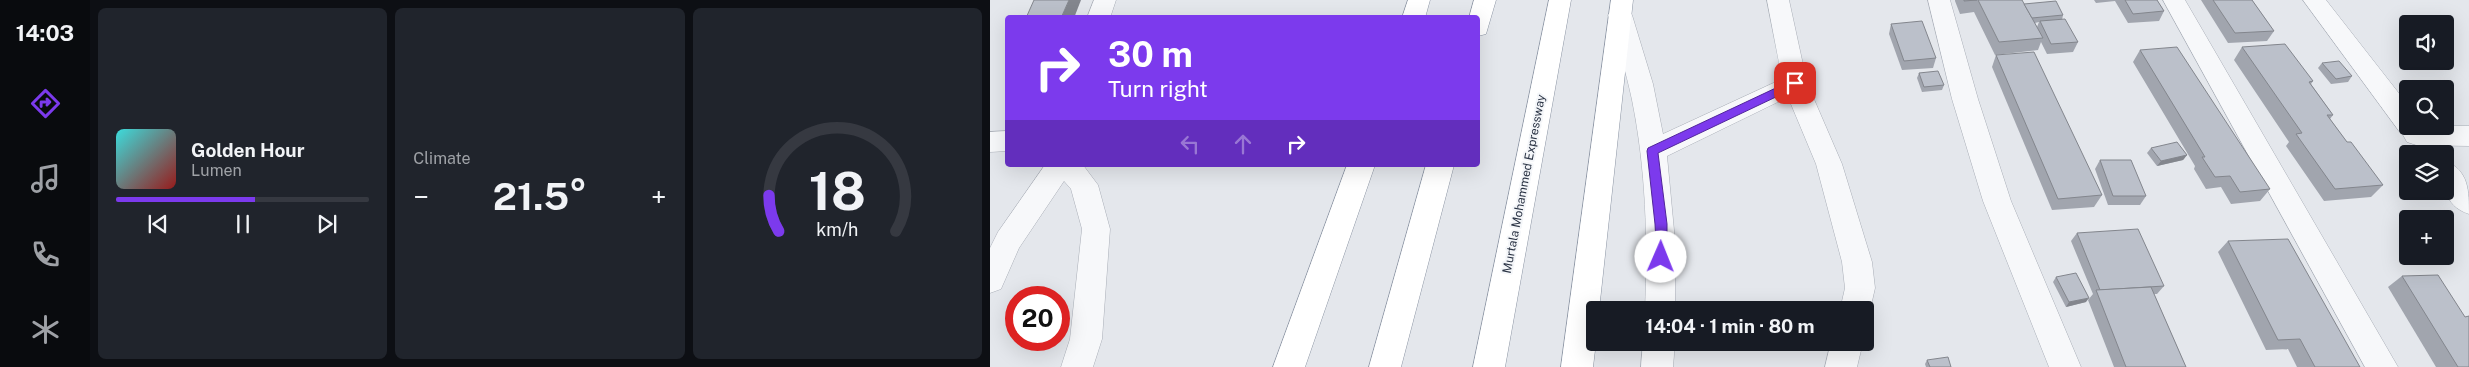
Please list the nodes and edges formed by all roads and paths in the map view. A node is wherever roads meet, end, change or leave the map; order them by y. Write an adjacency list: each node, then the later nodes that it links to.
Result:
1 (1105, 0): 10 (street)
2 (1419, 0): 11 (highway)
3 (1485, 0): 12 (highway)
4 (1560, 0): 34 (highway, Murtala Mohammed Expressway)
5 (1778, 0): 13 (street)
6 (1939, 0): 38 (street)
7 (2174, 0): 39 (street)
8 (2314, 0): 14 (street)
9 (1621, 8): 19 (street); 35 (highway)
10 (1099, 15)
11 (1414, 15)
12 (1480, 20)
13 (1795, 83): 19 (street); 28 (street)
14 (2399, 112)
15 (2416, 135): 16 (street)
16 (2469, 136)
17 (1005, 141): 18 (street)
18 (990, 142)
19 (1652, 151): 27 (street)
20 (1059, 167): 26 (street)
21 (1069, 167): 31 (street)
22 (1360, 167): 32 (highway)
23 (1439, 167): 33 (highway)
24 (2454, 184): 25 (street)
25 (2469, 204)
26 (990, 280)
27 (1660, 301)
28 (1857, 301)
29 (1658, 351): 36 (street)
30 (1845, 351): 37 (street)
31 (1077, 367)
32 (1289, 367)
33 (1385, 367)
34 (1489, 367)
35 (1577, 367)
36 (1657, 367)
37 (1841, 367)
38 (2065, 367)
39 (2382, 367)

